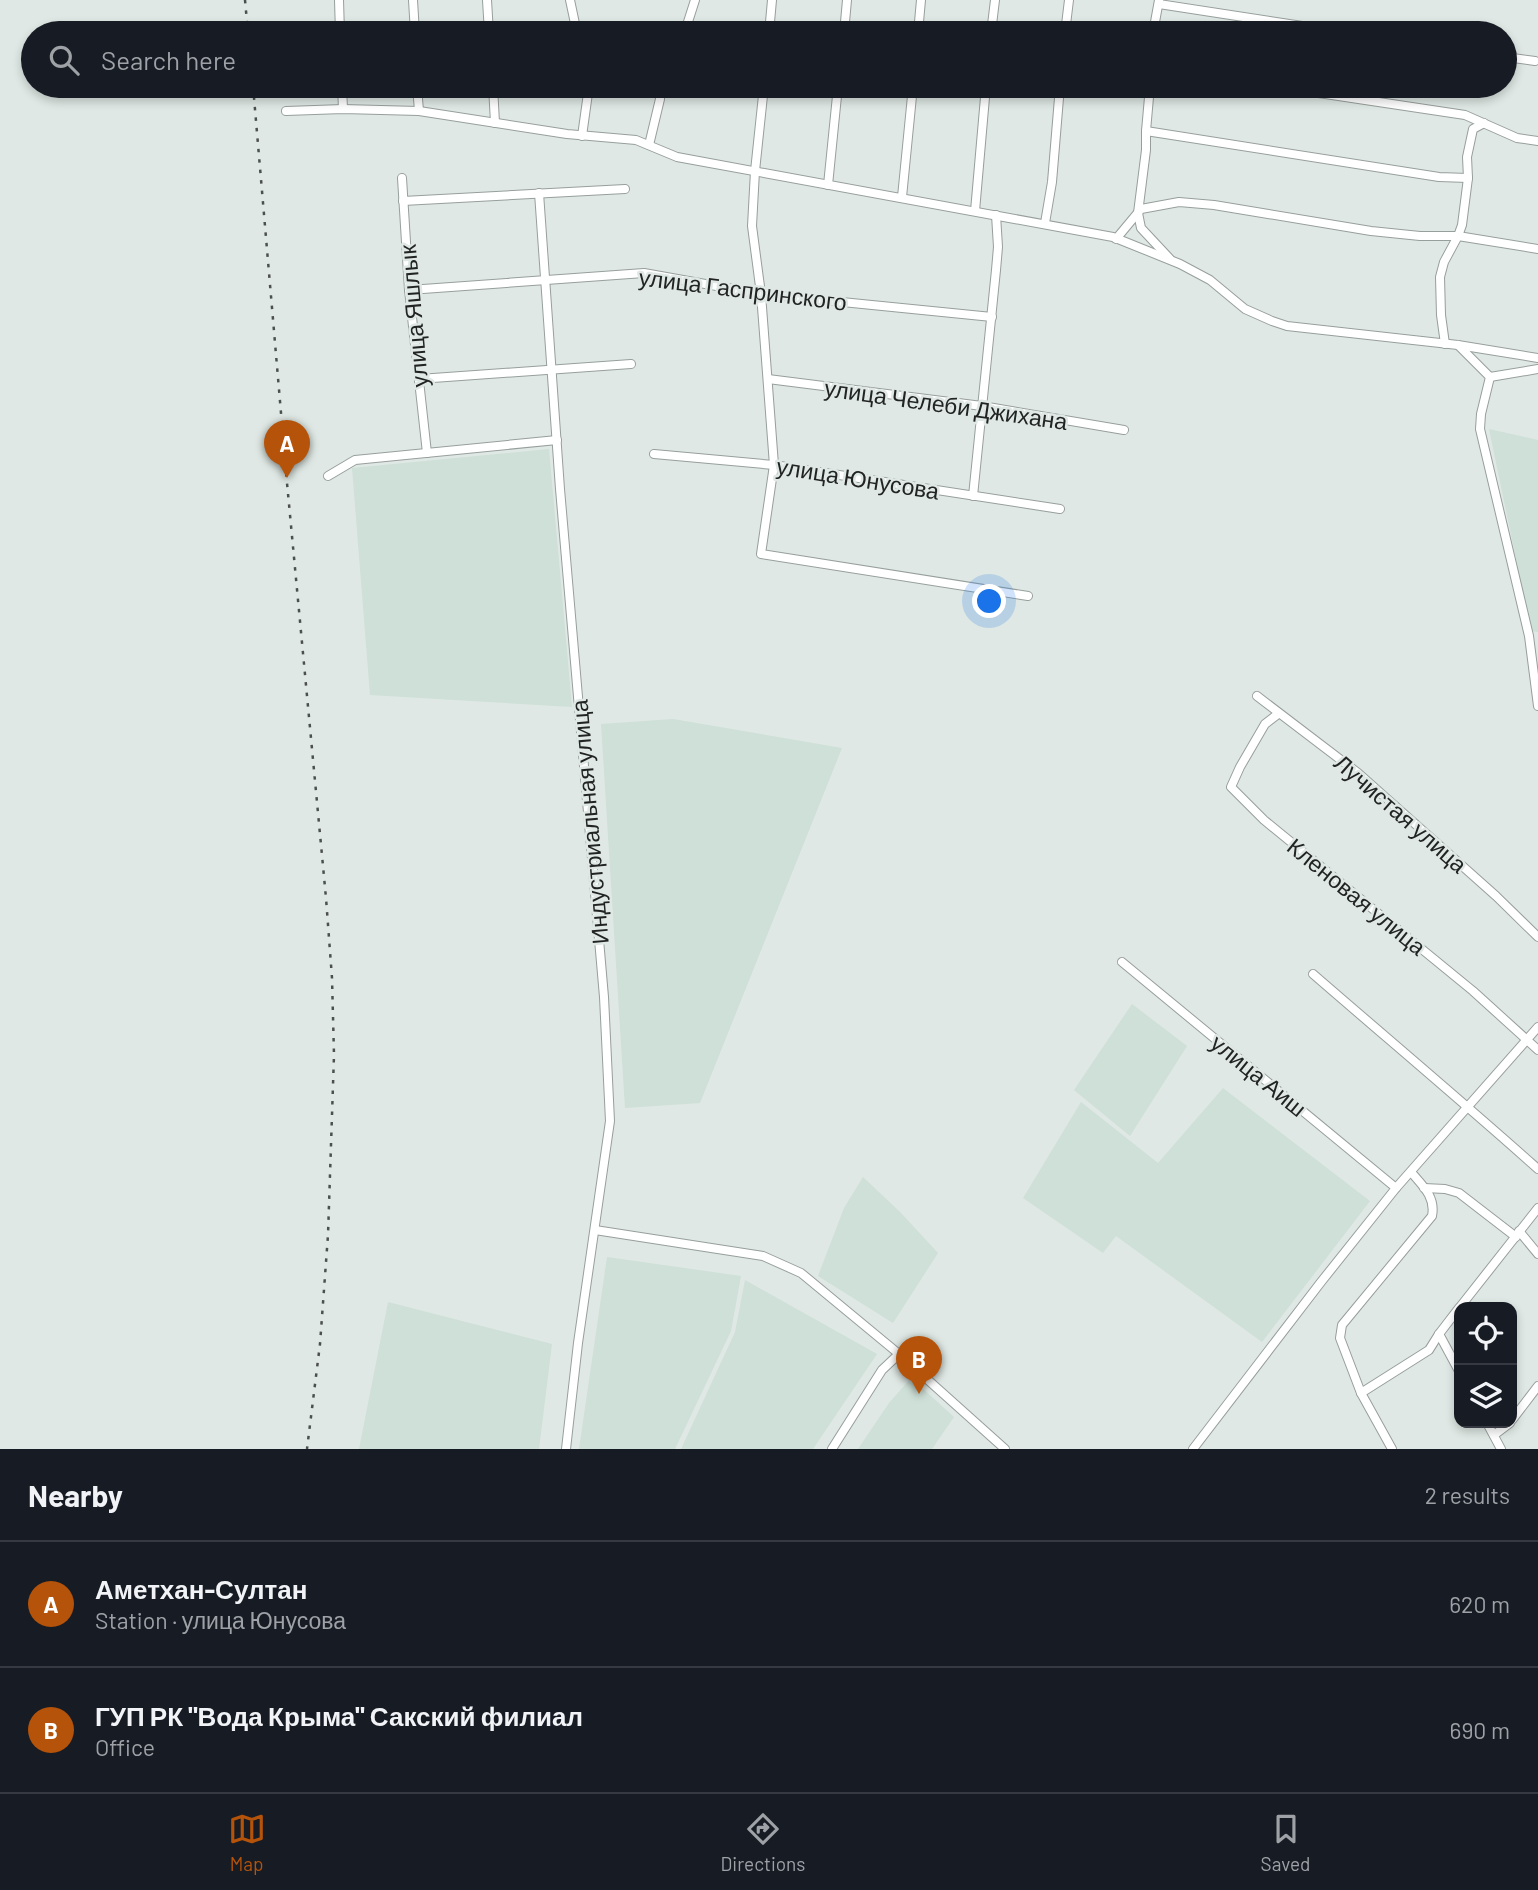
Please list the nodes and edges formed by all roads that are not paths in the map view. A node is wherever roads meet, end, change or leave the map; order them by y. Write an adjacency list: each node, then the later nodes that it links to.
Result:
1 (339, 0): 12 (street)
2 (413, 0): 13 (street)
3 (487, 0): 14 (street)
4 (570, 0): 15 (street)
5 (695, 0): 16 (street)
6 (772, 0): 17 (street)
7 (847, 0): 18 (street)
8 (921, 0): 19 (street)
9 (995, 0): 20 (street)
10 (1069, 0): 21 (street)
11 (1159, 2): 22 (street); 23 (street)
12 (340, 21)
13 (414, 21)
14 (488, 21)
15 (574, 21)
16 (688, 21)
17 (770, 21)
18 (845, 21)
19 (919, 21)
20 (992, 21)
21 (1066, 21)
22 (1155, 21)
23 (1275, 21)
24 (1517, 59): 25 (street)
25 (1535, 61)
26 (342, 98): 38 (street)
27 (418, 98): 40 (street)
28 (494, 98): 42 (street)
29 (587, 98): 44 (street)
30 (660, 98): 46 (street)
31 (763, 98): 47 (street)
32 (837, 98): 50 (street)
33 (912, 98): 53 (street)
34 (985, 98): 55 (street)
35 (1059, 98): 58 (street)
36 (1149, 98): 43 (street)
37 (1352, 98): 41 (street)
38 (342, 108): 39 (street); 40 (street)
39 (286, 111)
40 (419, 111): 42 (street)
41 (1484, 122): 45 (street); 49 (street)
42 (495, 123): 44 (street)
43 (1146, 131): 49 (street); 56 (street)
44 (582, 136): 46 (street)
45 (1538, 142)
46 (649, 145): 47 (street)
47 (755, 171): 50 (street); 65 (street)
48 (402, 178): 54 (street, улица Яшлык)
49 (1468, 178): 59 (street)
50 (828, 185): 53 (street)
51 (625, 189): 52 (street)
52 (539, 193): 54 (street); 63 (street, Индустриальная улица)
53 (902, 197): 55 (street)
54 (403, 201): 64 (street, улица Яшлык)
55 (975, 211): 57 (street)
56 (1138, 213): 59 (street); 60 (street); 62 (street)
57 (996, 215): 58 (street); 66 (street)
58 (1045, 223): 60 (street)
59 (1458, 236): 61 (street); 67 (street)
60 (1116, 239): 62 (street)
61 (1538, 249)
62 (1173, 262): 67 (street)
63 (545, 279): 64 (street, улица Гаспринского); 65 (street, улица Гаспринского); 71 (street, Индустриальная улица)
64 (409, 290): 74 (street, улица Яшлык)
65 (761, 294): 66 (street, улица Гаспринского); 75 (street)
66 (992, 317): 76 (street)
67 (1446, 344): 68 (street)
68 (1458, 345): 69 (street); 73 (street)
69 (1538, 358)
70 (631, 363): 71 (street)
71 (551, 369): 74 (street); 78 (street, Индустриальная улица)
72 (1538, 369): 73 (street)
73 (1490, 377): 86 (street)
74 (419, 379): 79 (street, улица Яшлык)
75 (768, 379): 76 (street, улица Челеби Джихана); 81 (street)
76 (982, 406): 77 (street, улица Челеби Джихана); 83 (street)
77 (1124, 430)
78 (557, 440): 79 (street); 102 (street, Индустриальная улица)
79 (427, 453): 82 (street)
80 (654, 454): 81 (street, улица Юнусова)
81 (774, 465): 83 (street, улица Юнусова); 85 (street)
82 (328, 476)
83 (973, 496): 84 (street, улица Юнусова)
84 (1060, 509)
85 (1028, 596)
86 (1534, 637): 88 (street)
87 (1257, 696): 89 (street, Лучистая улица)
88 (1538, 705)
89 (1278, 714): 90 (street, Лучистая улица); 94 (street, Кленовая улица)
90 (1538, 937)
91 (1122, 962): 99 (street, улица Аиш)
92 (1313, 974): 96 (street)
93 (1538, 1027): 94 (street)
94 (1526, 1040): 95 (street, Кленовая улица); 96 (street)
95 (1538, 1050)
96 (1468, 1107): 97 (street); 98 (street)
97 (1538, 1169)
98 (1411, 1172): 99 (street); 100 (street)
99 (1396, 1188): 119 (street)
100 (1424, 1188): 103 (street); 111 (street)
101 (1538, 1208): 103 (street)
102 (595, 1230): 108 (street); 116 (street, Индустриальная улица)
103 (1517, 1234): 104 (street); 105 (street)
104 (1538, 1254)
105 (1465, 1302)
106 (1454, 1315): 107 (street)
107 (1439, 1334): 109 (street); 111 (street)
108 (899, 1354): 117 (street); 118 (street)
109 (1456, 1365)
110 (1538, 1386): 112 (street)
111 (1361, 1393): 120 (street)
112 (1517, 1414)
113 (1490, 1428): 115 (street)
114 (1503, 1428): 115 (street)
115 (1494, 1435): 121 (street)
116 (566, 1449)
117 (832, 1449)
118 (1005, 1449)
119 (1194, 1449)
120 (1392, 1449)
121 (1501, 1449)

